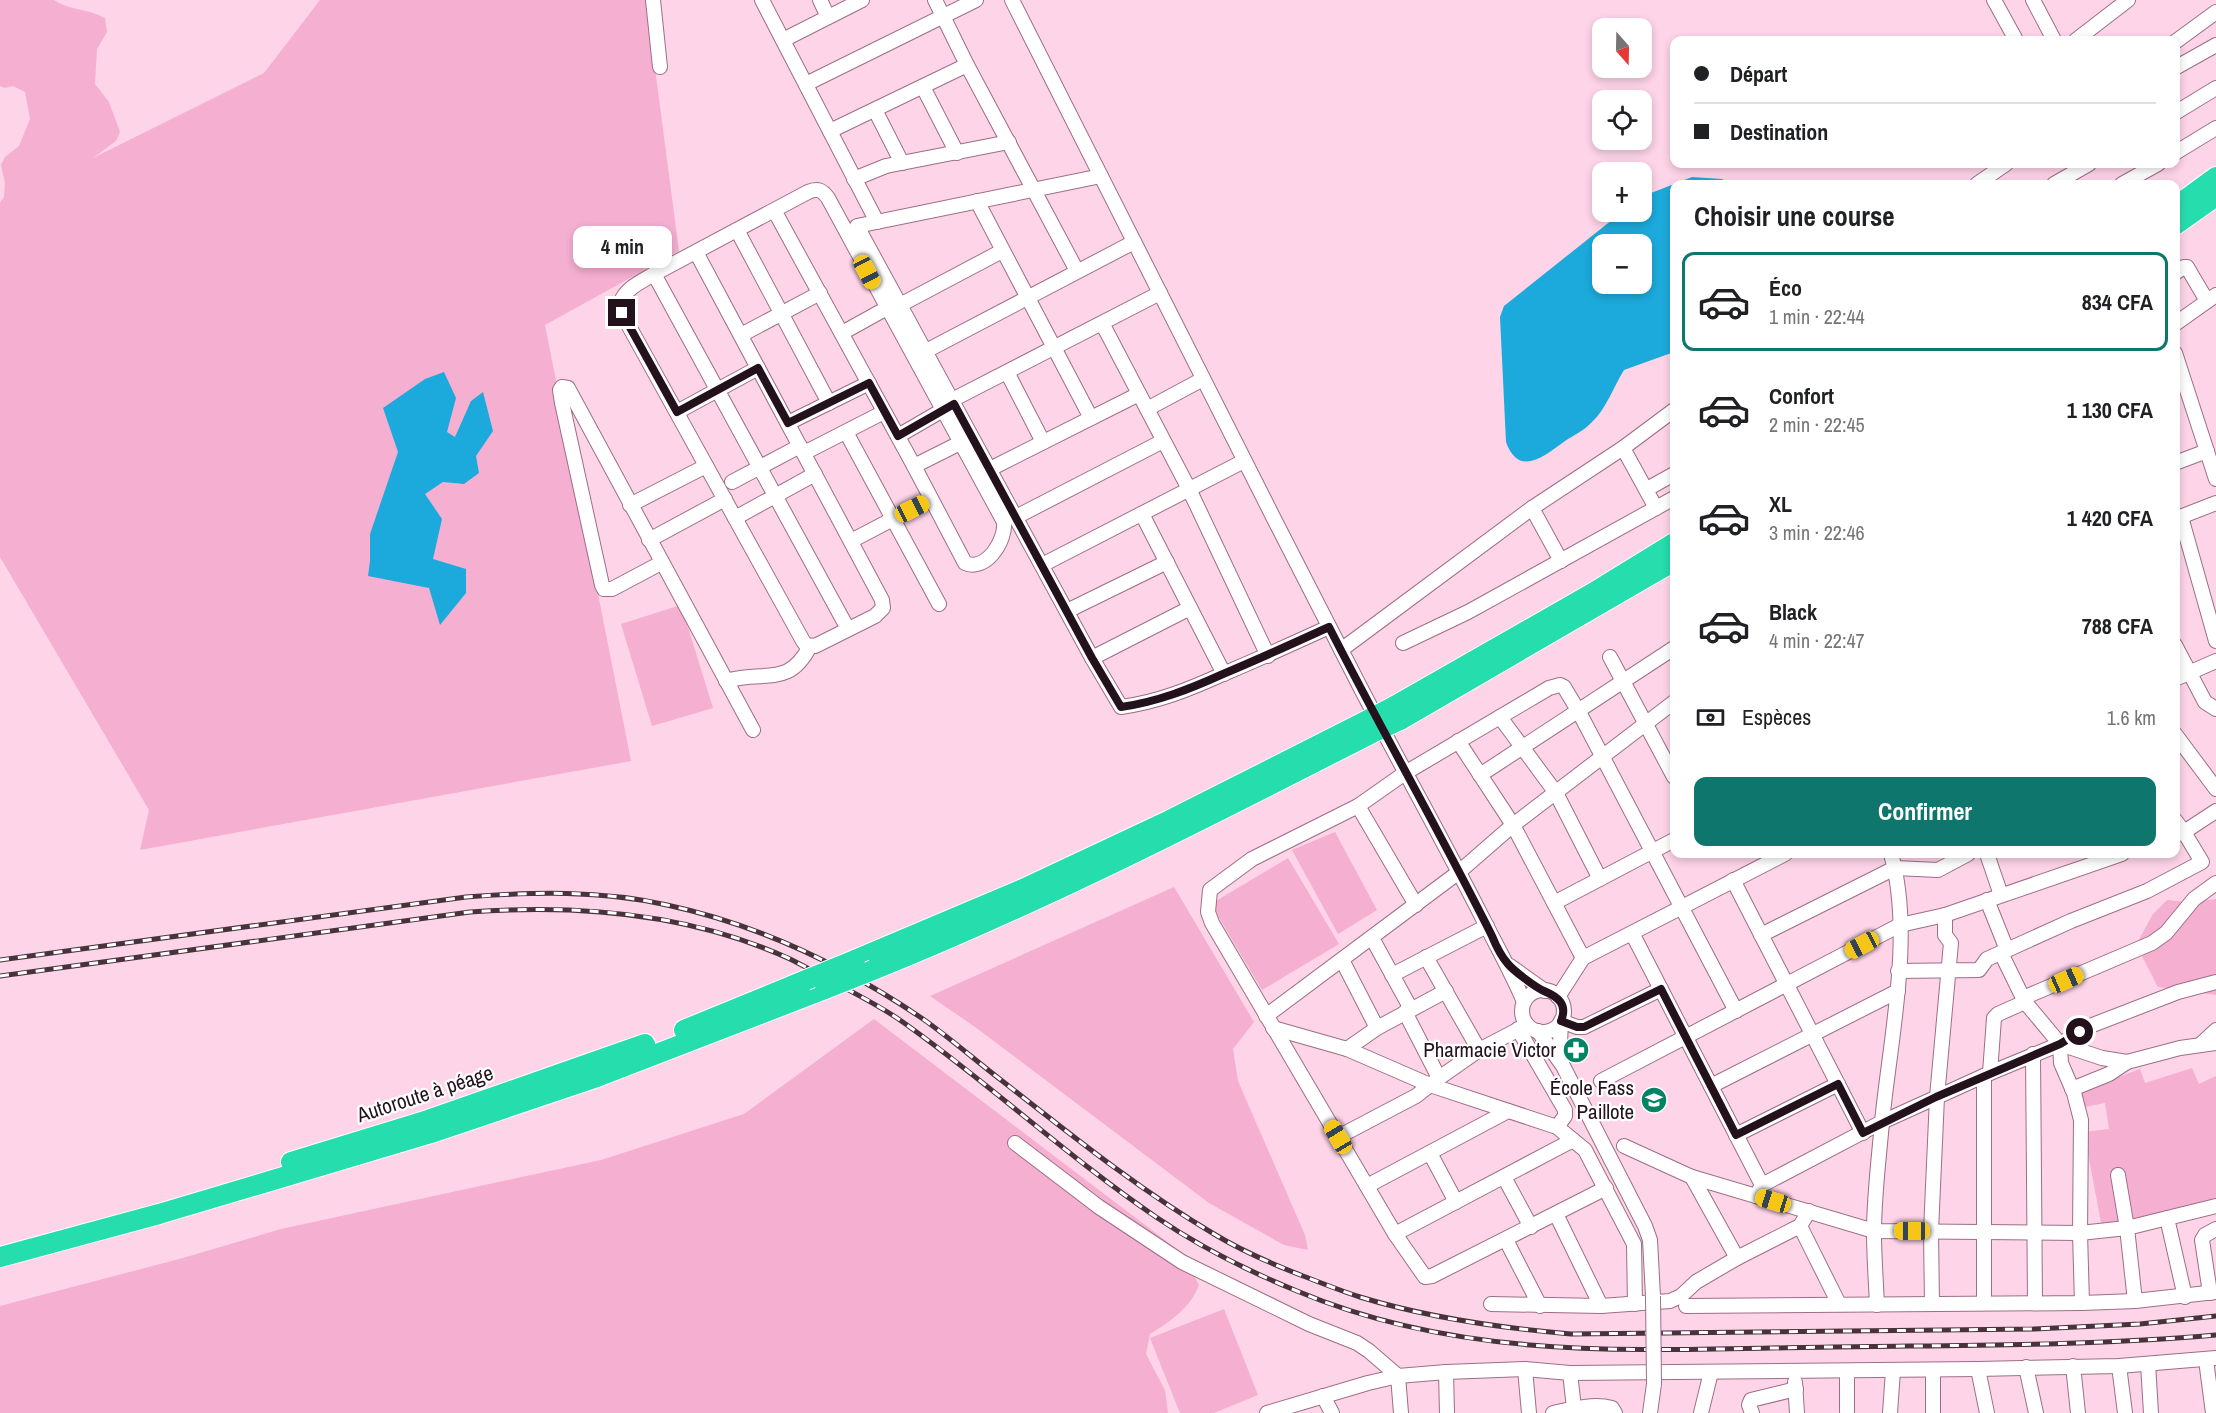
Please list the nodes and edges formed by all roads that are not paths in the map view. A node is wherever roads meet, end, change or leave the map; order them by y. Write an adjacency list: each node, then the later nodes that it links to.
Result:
1 (653, 0): 22 (street)
2 (762, 0): 18 (street)
3 (820, 0): 12 (street)
4 (862, 0): 12 (street)
5 (935, 0): 13 (street)
6 (976, 0): 13 (street)
7 (1012, 0): 37 (street)
8 (1994, 0): 14 (street)
9 (2033, 0): 15 (street)
10 (2128, 0): 16 (street)
11 (2216, 12): 17 (street)
12 (828, 17): 18 (street)
13 (943, 17): 20 (street); 23 (street)
14 (2014, 36)
15 (2052, 36)
16 (2092, 36)
17 (2180, 38)
18 (783, 40): 23 (street)
19 (2216, 45): 21 (street)
20 (967, 65): 24 (street); 30 (street)
21 (2180, 65)
22 (660, 67)
23 (806, 84): 29 (street)
24 (923, 87): 26 (street); 32 (street)
25 (2216, 88): 27 (street)
26 (875, 110): 29 (street); 33 (street)
27 (2180, 110)
28 (2216, 128): 31 (street)
29 (830, 131): 40 (street)
30 (1009, 142): 32 (street); 43 (street)
31 (2180, 150)
32 (957, 153): 33 (street)
33 (902, 163): 40 (street)
34 (2000, 168): 41 (street)
35 (2131, 168): 38 (street)
36 (2150, 168): 38 (street)
37 (1101, 176): 43 (street); 51 (street)
38 (2136, 176): 42 (street)
39 (2216, 177): 46 (highway)
40 (854, 179): 49 (street)
41 (1983, 180)
42 (2129, 180)
43 (1035, 189): 45 (street); 55 (street)
44 (2216, 196): 48 (highway)
45 (977, 201): 49 (street); 52 (street)
46 (2180, 203)
47 (774, 210): 50 (street); 58 (street); 61 (street)
48 (2180, 221)
49 (877, 222): 61 (street)
50 (737, 230): 53 (street); 62 (street)
51 (1134, 242): 55 (street); 57 (street)
52 (1002, 251): 59 (street); 61 (street)
53 (696, 252): 56 (street); 66 (street)
54 (2180, 270): 60 (street)
55 (1077, 271): 59 (street)
56 (654, 274): 74 (street); 79 (street)
57 (1160, 293): 64 (street); 72 (street)
58 (820, 294): 62 (street); 65 (street)
59 (1028, 297): 67 (street); 68 (street)
60 (2213, 300): 63 (street)
61 (894, 306): 65 (street); 68 (street); 77 (street)
62 (781, 314): 66 (street); 76 (street)
63 (2180, 321)
64 (1102, 323): 67 (street); 75 (street)
65 (842, 333): 73 (street)
66 (741, 335): 69 (street)
67 (1053, 348): 71 (street); 82 (street)
68 (926, 351): 77 (street)
69 (758, 368): 74 (street); 83 (street)
70 (2180, 368): 91 (street)
71 (1007, 372): 77 (street); 87 (street)
72 (1203, 379): 78 (street); 92 (street)
73 (869, 383): 76 (street); 80 (street)
74 (716, 390): 79 (street); 96 (street)
75 (1139, 394): 78 (street); 82 (street)
76 (829, 403): 83 (street)
77 (949, 405): 85 (street); 88 (street); 97 (street)
78 (1147, 409): 86 (street)
79 (677, 412): 94 (street)
80 (884, 412): 84 (street); 85 (street)
81 (1670, 413): 89 (street)
82 (1090, 418): 87 (street)
83 (788, 423): 90 (street)
84 (846, 432): 90 (street); 116 (street)
85 (898, 436): 95 (street)
86 (1163, 441): 102 (street); 113 (street)
87 (1043, 442): 97 (street)
88 (960, 443): 95 (street); 106 (street)
89 (1623, 447): 103 (street); 110 (street)
90 (802, 449): 96 (street); 98 (street)
91 (2207, 450): 93 (street); 100 (street)
92 (1244, 461): 102 (street); 129 (street)
93 (2180, 461)
94 (706, 466): 105 (street); 109 (street)
95 (914, 466): 106 (street)
96 (759, 467): 101 (street); 104 (street)
97 (990, 469): 113 (street)
98 (815, 474): 104 (street); 119 (street)
99 (1670, 476): 103 (street)
100 (2216, 479)
101 (732, 482)
102 (1189, 489): 112 (street); 137 (street)
103 (1647, 489): 111 (street)
104 (775, 497): 115 (street); 130 (street)
105 (724, 499): 115 (street); 118 (street)
106 (931, 499): 116 (street)
107 (1670, 500): 111 (street)
108 (2216, 503): 114 (street)
109 (630, 505): 118 (street); 123 (street)
110 (1532, 508): 121 (street); 134 (street)
111 (1656, 508): 121 (street)
112 (1142, 514): 122 (street); 125 (street)
113 (1016, 517): 125 (street)
114 (2180, 517)
115 (735, 518): 133 (street)
116 (892, 518): 119 (street); 126 (street)
117 (2180, 524): 131 (street)
118 (649, 540): 123 (street)
119 (851, 540): 130 (street)
120 (1670, 545): 149 (highway)
121 (1561, 561): 132 (street)
122 (1167, 562): 127 (street); 128 (street)
123 (661, 563): 144 (street)
124 (1670, 563): 149 (highway)
125 (1042, 565): 128 (street)
126 (939, 604)
127 (1190, 608): 139 (street); 142 (street)
128 (1067, 611): 139 (street)
129 (1329, 627): 134 (street); 137 (street)
130 (848, 629): 133 (street)
131 (2216, 640)
132 (1403, 643)
133 (810, 646): 144 (street)
134 (1341, 650): 159 (street)
135 (1670, 651): 145 (street)
136 (2180, 653): 141 (street)
137 (1268, 656): 142 (street)
138 (1610, 657): 145 (street)
139 (1092, 658): 142 (street)
140 (2216, 661): 141 (street)
141 (2191, 672): 143 (street); 147 (street)
142 (1224, 674)
143 (2180, 677)
144 (726, 681): 153 (street)
145 (1624, 683): 148 (street); 151 (street)
146 (1670, 705): 151 (street)
147 (2216, 709)
148 (1578, 711): 150 (street); 156 (street); 157 (street)
149 (1396, 713): 152 (highway, bridge)
150 (1500, 717): 154 (street); 156 (street)
151 (1647, 723): 157 (street); 158 (street)
152 (1369, 727): 264 (highway, Autoroute à péage, bridge); 265 (highway, bridge)
153 (753, 730)
154 (1458, 741): 159 (street); 160 (street)
155 (2180, 741): 161 (street)
156 (1522, 747): 160 (street); 162 (street)
157 (1602, 757): 162 (street); 168 (street)
158 (1670, 769)
159 (1405, 773): 163 (street); 176 (street)
160 (1480, 775): 165 (street)
161 (2216, 789)
162 (1556, 793): 165 (street); 177 (street)
163 (1358, 806): 183 (street); 211 (street)
164 (2216, 811): 166 (street)
165 (1513, 825): 176 (street); 182 (street)
166 (2180, 834): 174 (street)
167 (1670, 842): 168 (street)
168 (1652, 851): 177 (street); 184 (street)
169 (1777, 858): 178 (street)
170 (1892, 858): 175 (street)
171 (1960, 858): 175 (street)
172 (1988, 858): 180 (street)
173 (2099, 858): 180 (street)
174 (2202, 862): 179 (street); 191 (street)
175 (1895, 868): 186 (street); 189 (street)
176 (1459, 872): 183 (street); 187 (street)
177 (1600, 879): 182 (street)
178 (1733, 880): 184 (street); 189 (street)
179 (2216, 883): 206 (street)
180 (2001, 895): 181 (street)
181 (1987, 900): 185 (street); 191 (street)
182 (1554, 903): 193 (street)
183 (1416, 905): 190 (street)
184 (1681, 907): 188 (street); 209 (street)
185 (1945, 915): 186 (street); 196 (street)
186 (1900, 925): 197 (street); 200 (street)
187 (1487, 926): 192 (street); 195 (street)
188 (1632, 933): 193 (street); 201 (street)
189 (1761, 935): 200 (street)
190 (1372, 938): 194 (street); 198 (street)
191 (2004, 952): 196 (street); 206 (street)
192 (1426, 957): 198 (street); 202 (street)
193 (1583, 958): 205 (street)
194 (1342, 960): 211 (street); 212 (street)
195 (1509, 965): 203 (street); 207 (street)
196 (1949, 970): 197 (street); 231 (street)
197 (1898, 971): 204 (street)
198 (1392, 975): 208 (street)
199 (2216, 982): 218 (street)
200 (1786, 984): 209 (street); 215 (street)
201 (1661, 989): 210 (street); 216 (street)
202 (1446, 991): 208 (street); 221 (street)
203 (1545, 991): 205 (street); 207 (street)
204 (1898, 991): 215 (street); 233 (street)
205 (1558, 997): 210 (street)
206 (2024, 1000): 218 (street); 225 (street)
207 (1524, 1002): 213 (street)
208 (1408, 1011): 212 (street); 226 (street)
209 (1736, 1011): 216 (street)
210 (1561, 1021): 213 (street); 224 (street)
211 (1270, 1022): 220 (street); 237 (street)
212 (1377, 1028): 220 (street)
213 (1528, 1028): 221 (street); 224 (street); 234 (street)
214 (2216, 1030): 219 (street)
215 (1812, 1034): 228 (street); 229 (street)
216 (1686, 1037): 227 (street); 229 (street)
217 (2216, 1043): 219 (street)
218 (2060, 1044): 222 (street); 223 (street); 230 (street)
219 (2201, 1044): 223 (street)
220 (1347, 1049): 226 (street)
221 (1479, 1050): 226 (street)
222 (2034, 1054): 225 (street); 260 (street)
223 (2127, 1062): 230 (street)
224 (1563, 1066): 307 (street, bridge)
225 (1987, 1074): 231 (street); 259 (street)
226 (1434, 1081): 232 (street); 237 (street)
227 (1601, 1081)
228 (1838, 1084): 235 (street); 236 (street)
229 (1711, 1086): 236 (street)
230 (2072, 1089): 261 (street)
231 (1936, 1097): 233 (street); 258 (street)
232 (1508, 1111): 234 (street); 241 (street)
233 (1882, 1122): 235 (street); 257 (street)
234 (1557, 1127): 238 (street)
235 (1863, 1133): 247 (street)
236 (1736, 1135): 247 (street)
237 (1338, 1137): 245 (street)
238 (1573, 1140): 243 (street); 246 (street)
239 (1015, 1143): 295 (street)
240 (1624, 1146): 244 (street)
241 (1430, 1153): 245 (street); 248 (street)
242 (2118, 1175): 255 (street)
243 (1504, 1177): 248 (street); 254 (street)
244 (1692, 1177): 247 (street); 266 (street)
245 (1367, 1186): 262 (street)
246 (1606, 1188): 251 (street); 274 (street)
247 (1759, 1190): 250 (street)
248 (1456, 1202): 262 (street)
249 (2216, 1206): 252 (street)
250 (1809, 1211): 253 (street); 257 (street)
251 (1556, 1214): 254 (street); 279 (street)
252 (2167, 1218): 255 (street); 268 (street)
253 (1800, 1226): 266 (street); 275 (street)
254 (1531, 1227): 263 (street)
255 (2127, 1227): 261 (street); 269 (street)
256 (2216, 1229): 267 (street)
257 (1874, 1231): 258 (street); 277 (street)
258 (1931, 1231): 259 (street); 276 (street)
259 (1984, 1232): 260 (street); 271 (street)
260 (2034, 1233): 261 (street); 270 (street)
261 (2080, 1233): 272 (street)
262 (1395, 1234): 263 (street)
263 (1506, 1240): 278 (street)
264 (0, 1243)
265 (0, 1257)
266 (1737, 1258): 274 (street)
267 (2213, 1293): 268 (street)
268 (2185, 1297): 269 (street)
269 (2135, 1301): 272 (street)
270 (2035, 1302): 271 (street); 272 (street)
271 (1984, 1303): 276 (street)
272 (2082, 1303)
273 (1491, 1304): 278 (street)
274 (1635, 1304): 279 (street)
275 (1839, 1304): 277 (street); 280 (street)
276 (1932, 1304): 277 (street)
277 (1877, 1305)
278 (1540, 1306): 279 (street)
279 (1601, 1306)
280 (1686, 1306)
281 (2211, 1359): 282 (street); 318 (street)
282 (2148, 1364): 283 (street); 317 (street)
283 (2119, 1365): 284 (street); 316 (street)
284 (2073, 1366): 285 (street); 315 (street)
285 (2026, 1367): 287 (street); 314 (street)
286 (1525, 1369): 292 (street); 294 (street); 304 (street)
287 (1978, 1369): 288 (street); 313 (street)
288 (1933, 1370): 291 (street); 312 (street)
289 (1793, 1371): 290 (street); 293 (street); 296 (street)
290 (1847, 1371): 291 (street); 299 (street)
291 (1893, 1371): 311 (street)
292 (1446, 1372): 295 (street); 303 (street)
293 (1711, 1372): 294 (street); 308 (street)
294 (1570, 1373): 298 (street)
295 (1398, 1376): 297 (street); 302 (street)
296 (1797, 1389): 309 (street); 310 (street)
297 (1323, 1396): 300 (street); 301 (street)
298 (1574, 1408): 305 (street); 306 (street)
299 (1847, 1411)
300 (1272, 1412)
301 (1332, 1413)
302 (1401, 1413)
303 (1447, 1413)
304 (1529, 1413)
305 (1552, 1413)
306 (1615, 1413)
307 (1650, 1413)
308 (1701, 1413)
309 (1752, 1413)
310 (1797, 1413)
311 (1890, 1413)
312 (1933, 1413)
313 (1987, 1413)
314 (2036, 1413)
315 (2078, 1413)
316 (2125, 1413)
317 (2151, 1413)
318 (2213, 1413)

